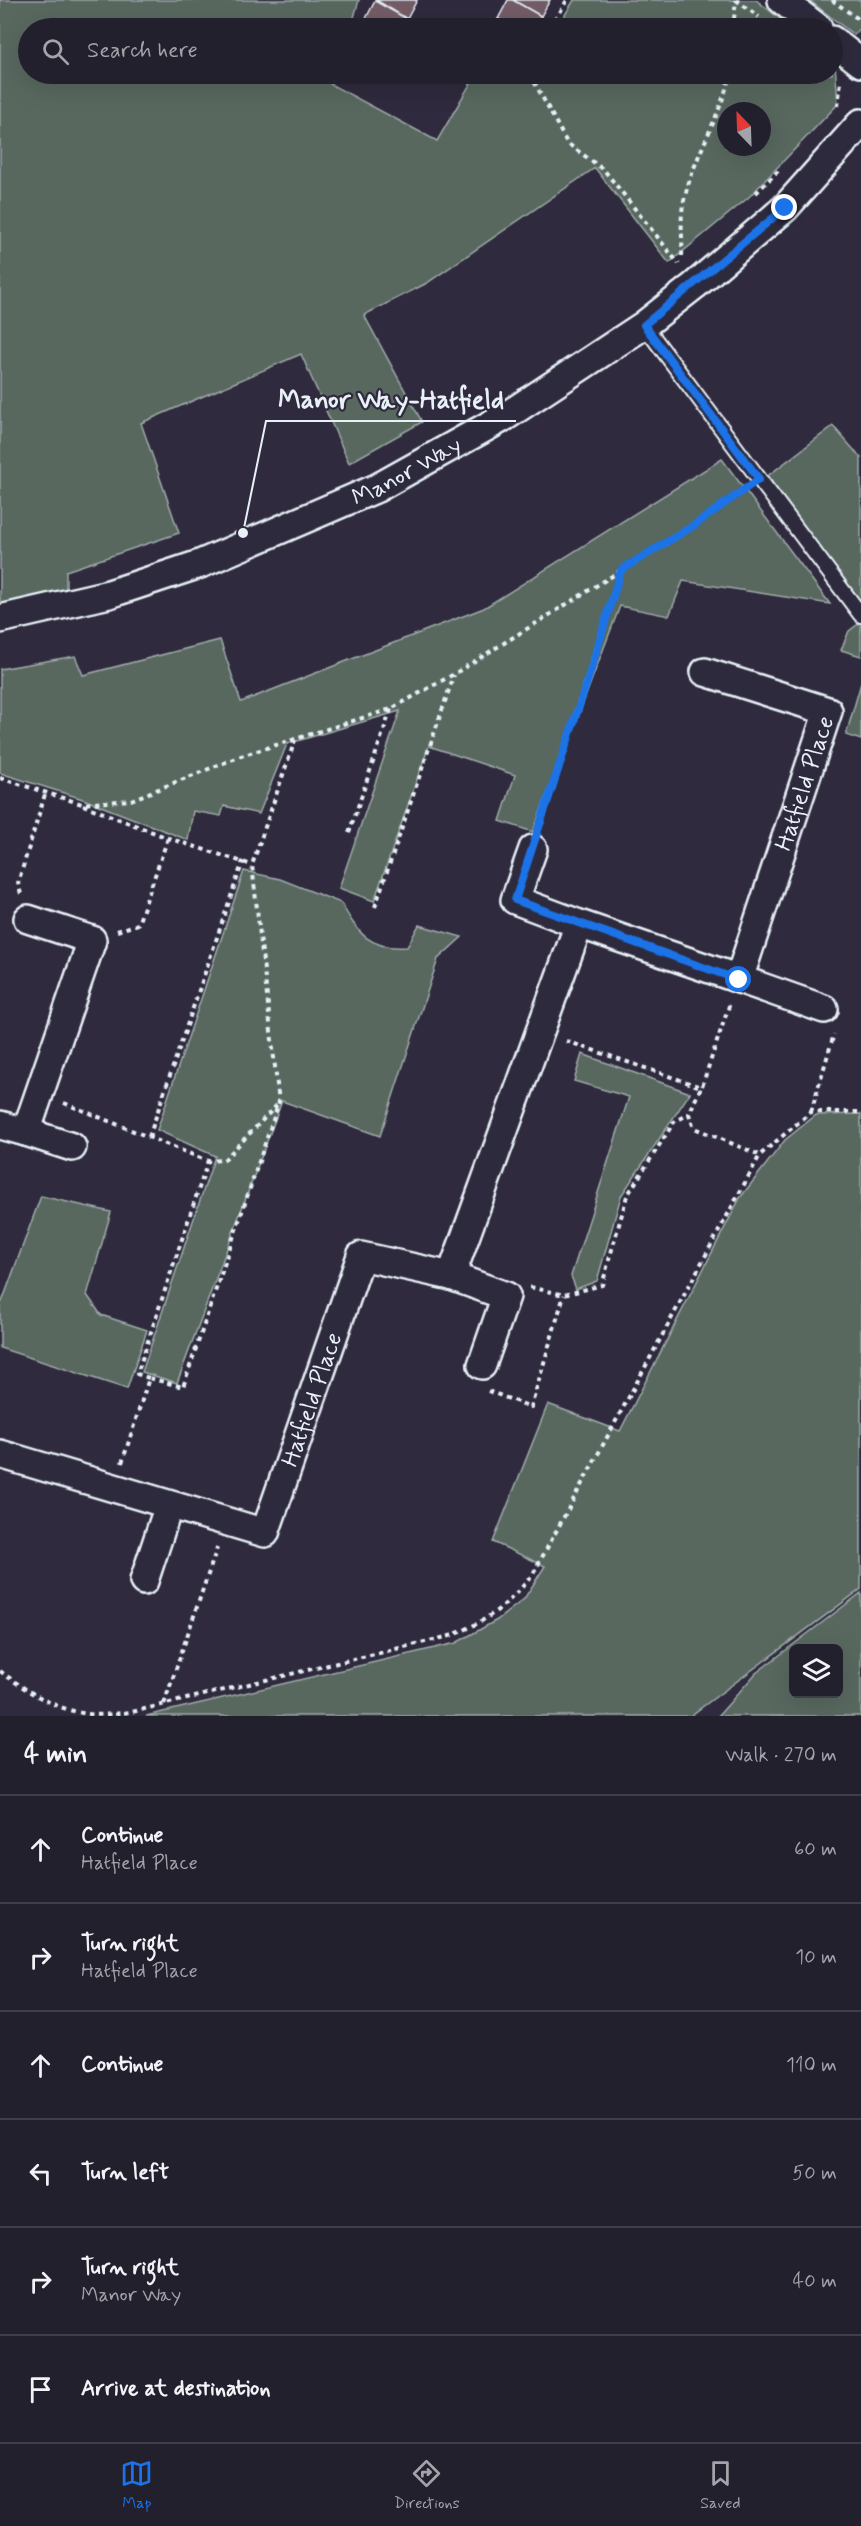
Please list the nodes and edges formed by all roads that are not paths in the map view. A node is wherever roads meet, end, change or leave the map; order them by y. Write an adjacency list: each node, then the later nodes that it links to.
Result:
1 (782, 0): 2 (street)
2 (805, 18)
3 (861, 123): 4 (street, Manor Way)
4 (644, 325): 5 (lane); 6 (street, Manor Way)
5 (861, 615)
6 (0, 619)
7 (705, 672): 11 (street, Hatfield Place)
8 (533, 849): 10 (street)
9 (28, 919): 14 (street)
10 (579, 924): 11 (street); 16 (street)
11 (739, 980): 12 (street)
12 (824, 1009)
13 (0, 1125): 14 (street)
14 (26, 1132): 15 (street)
15 (72, 1147)
16 (451, 1276): 17 (street, Hatfield Place); 19 (street, Hatfield Place)
17 (482, 1365)
18 (0, 1454): 19 (street, Hatfield Place)
19 (169, 1504): 20 (street)
20 (144, 1581)

